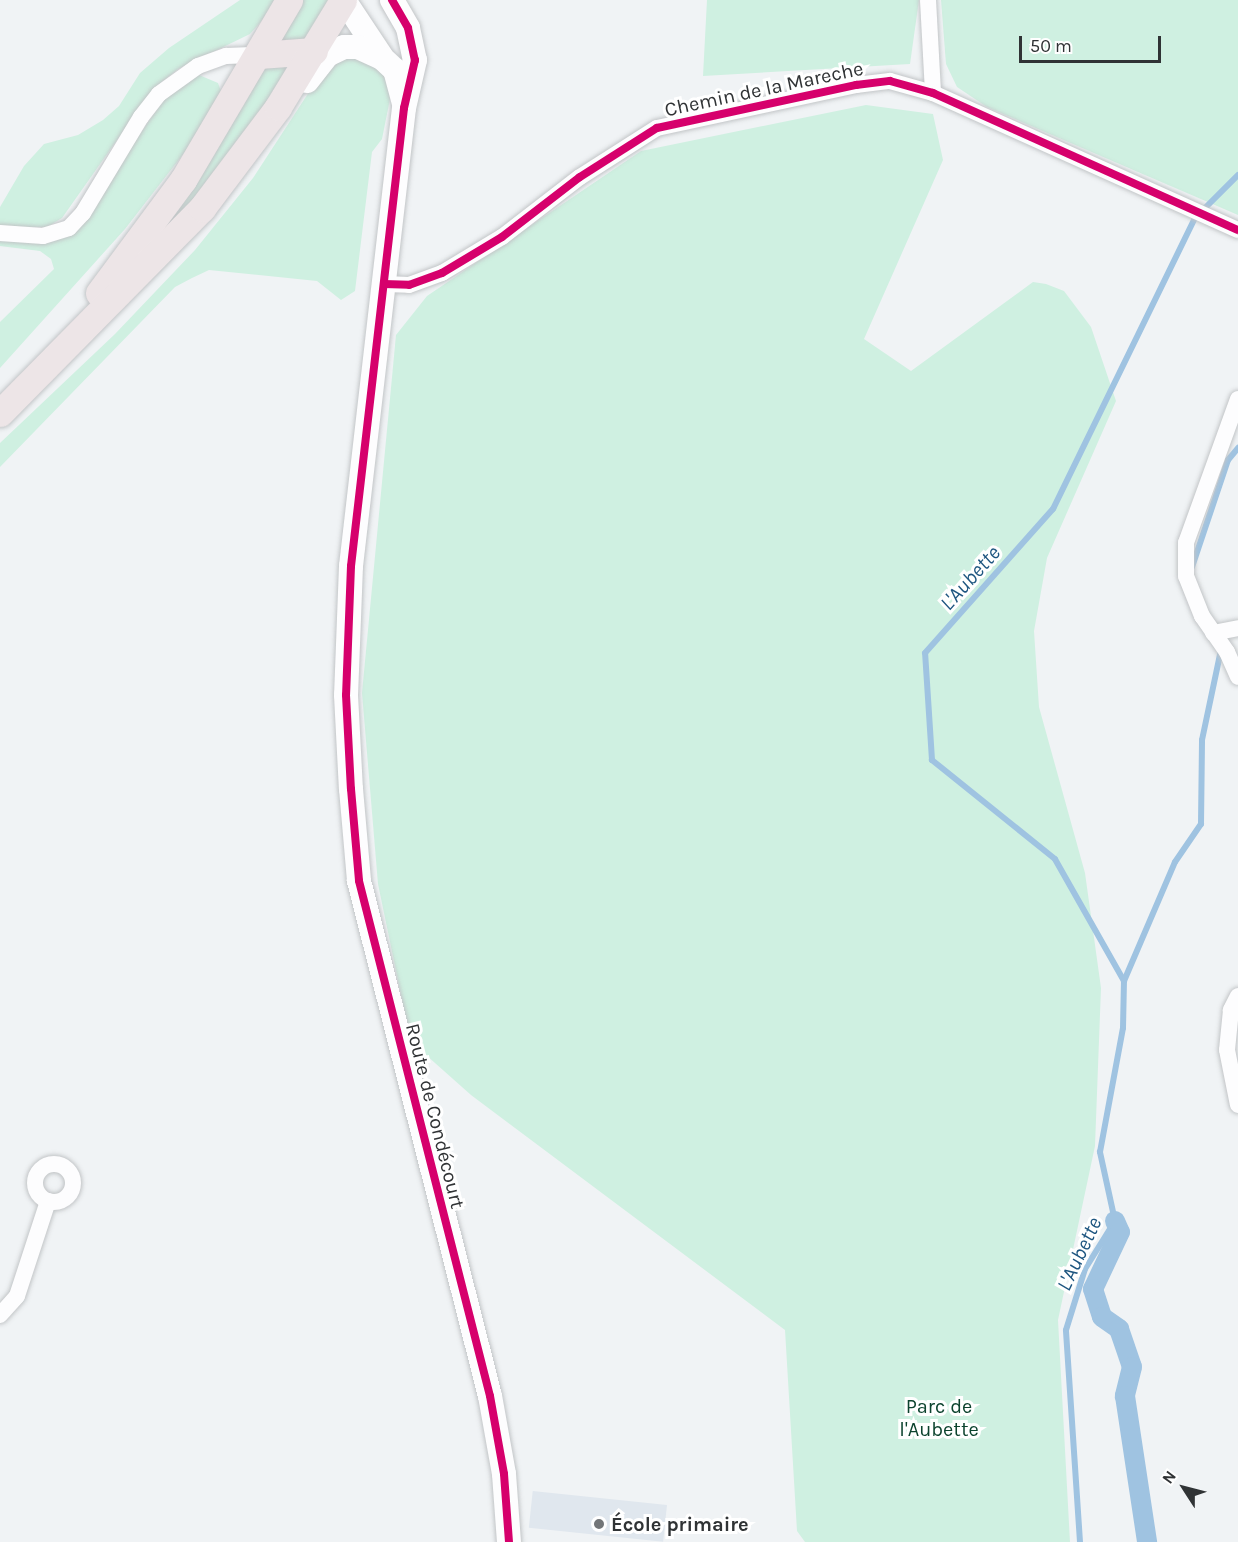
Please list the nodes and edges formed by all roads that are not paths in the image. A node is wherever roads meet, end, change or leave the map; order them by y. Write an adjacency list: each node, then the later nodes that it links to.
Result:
1 (289, 0): 6 (main road)
2 (343, 0): 5 (main road); 7 (street)
3 (392, 0): 9 (street)
4 (928, 0): 8 (street)
5 (314, 51): 6 (main road); 14 (main road)
6 (259, 55): 11 (street); 14 (main road)
7 (382, 58): 9 (street); 14 (street)
8 (933, 93): 10 (street, Chemin de la Mareche); 12 (street, Chemin de la Mareche)
9 (404, 108): 12 (street, Route de Condécourt)
10 (1238, 230)
11 (0, 233)
12 (384, 284): 22 (street, Route de Condécourt)
13 (1238, 399): 16 (street)
14 (2, 408)
15 (1238, 628): 16 (street)
16 (1213, 633): 17 (street)
17 (1238, 677)
18 (1238, 996): 19 (street)
19 (1238, 1105)
20 (48, 1201): 21 (street)
21 (0, 1315)
22 (509, 1542)

